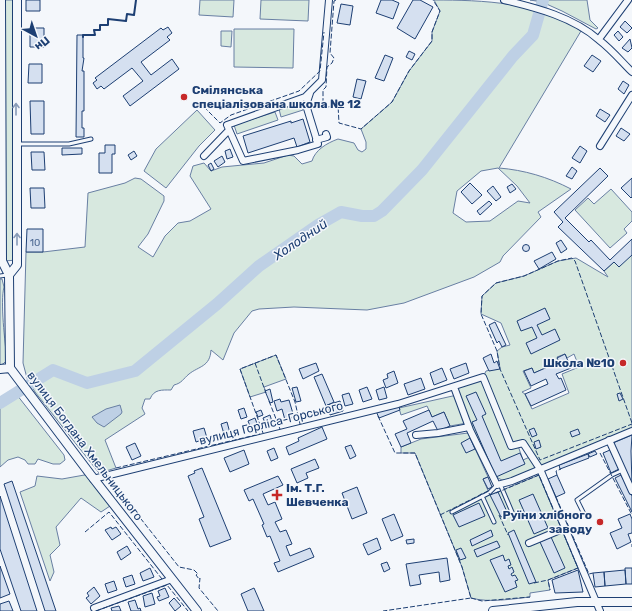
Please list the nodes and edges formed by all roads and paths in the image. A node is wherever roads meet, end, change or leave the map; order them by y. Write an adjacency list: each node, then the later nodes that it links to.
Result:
1 (2, 0): 15 (main road, вулиця Богдана Хмельницького)
2 (16, 0): 12 (main road, вулиця Богдана Хмельницького, one-way to 2)
3 (329, 0): 8 (street)
4 (504, 0): 6 (street)
5 (628, 0): 6 (street)
6 (599, 39): 7 (street)
7 (632, 72)
8 (310, 93): 10 (street); 10 (street)
9 (632, 95): 13 (street)
10 (230, 127): 14 (street)
11 (91, 139): 12 (lane)
12 (16, 144): 15 (main road, вулиця Богдана Хмельницького, one-way to 12)
13 (600, 146)
14 (204, 156)
15 (9, 275): 16 (lane); 17 (main road, вулиця Богдана Хмельницького)
16 (0, 276)
17 (10, 368): 18 (main road); 26 (main road, вулиця Богдана Хмельницького)
18 (0, 369)
19 (454, 387): 20 (street); 24 (street, вулиця Горліса-Горського); 26 (street, вулиця Горліса-Горського)
20 (468, 427): 22 (street); 27 (street)
21 (632, 431): 23 (street)
22 (416, 435)
23 (609, 440): 24 (street); 25 (street)
24 (540, 469): 27 (street); 34 (street)
25 (623, 470): 28 (street); 32 (lane)
26 (93, 479): 36 (main road, вулиця Богдана Хмельницького)
27 (498, 485): 29 (lane); 31 (lane)
28 (632, 491)
29 (482, 496): 30 (lane); 33 (lane)
30 (452, 512)
31 (512, 512)
32 (583, 512)
33 (494, 522)
34 (565, 528): 35 (street); 37 (street)
35 (529, 543)
36 (172, 579): 39 (street); 41 (main road, вулиця Богдана Хмельницького)
37 (596, 602): 38 (main road); 40 (main road); 43 (street)
38 (632, 602)
39 (94, 608)
40 (508, 610): 42 (main road)
41 (197, 611)
42 (493, 611)
43 (600, 611)

